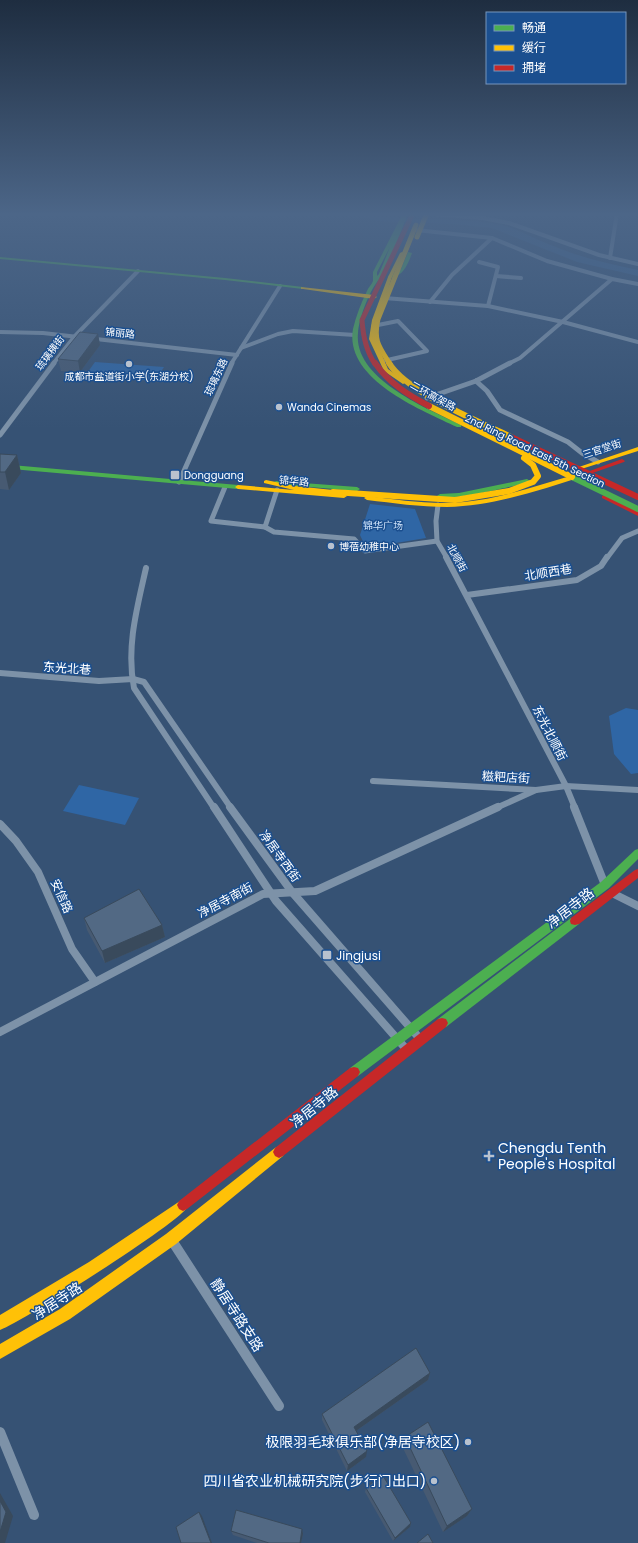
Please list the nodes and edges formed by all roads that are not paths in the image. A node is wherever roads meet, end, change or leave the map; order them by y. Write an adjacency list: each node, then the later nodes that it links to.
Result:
1 (124, 285): 19 (street, 琉璃横街)
2 (271, 285): 10 (main road)
3 (373, 285): 11 (main road, 2nd Ring Road East 5th Section)
4 (377, 285): 26 (main road, 二环高架路, bridge)
5 (388, 285): 12 (main road, 2nd Ring Road East 5th Section)
6 (393, 285): 41 (main road, 二环高架路, bridge)
7 (444, 285): 13 (street)
8 (494, 285): 14 (street)
9 (605, 285): 15 (street)
10 (280, 286): 11 (main road); 21 (street, 琉璃东路)
11 (368, 296): 12 (main road); 18 (main road, 2nd Ring Road East 5th Section)
12 (384, 298): 13 (street); 16 (main road, 2nd Ring Road East 5th Section)
13 (430, 302): 14 (street)
14 (488, 306): 15 (street)
15 (563, 322): 20 (street); 24 (street)
16 (373, 326): 23 (main road, 2nd Ring Road East 5th Section); 23 (street)
17 (0, 332): 19 (street, 锦丽路)
18 (354, 335): 21 (street); 34 (main road, 2nd Ring Road East 5th Section)
19 (74, 337): 22 (street, 锦丽路); 27 (street, 琉璃横街)
20 (638, 342)
21 (241, 348): 22 (street, 琉璃东路)
22 (237, 355): 36 (street, 琉璃东路)
23 (382, 361): 25 (main road, 2nd Ring Road East 5th Section)
24 (476, 381): 25 (street); 31 (street)
25 (427, 398): 33 (main road, 2nd Ring Road East 5th Section)
26 (449, 417): 38 (main road, bridge); 44 (main road, 二环高架路, bridge)
27 (0, 435)
28 (638, 449): 31 (main road, 三官堂街)
29 (638, 456): 35 (main road, 三官堂街)
30 (0, 459): 36 (main road, 锦华路)
31 (598, 462): 33 (main road, 三官堂街)
32 (0, 466): 36 (main road, 锦华路)
33 (572, 470): 34 (main road, 锦华路); 35 (main road, 2nd Ring Road East 5th Section)
34 (557, 474): 37 (main road, 2nd Ring Road East 5th Section); 38 (main road, 锦华路)
35 (582, 475): 37 (main road, 锦华路); 42 (main road, 2nd Ring Road East 5th Section)
36 (180, 478): 38 (main road, 锦华路); 40 (main road, 锦华路)
37 (567, 479): 43 (main road, 锦华路); 45 (main road, 2nd Ring Road East 5th Section)
38 (266, 482)
39 (225, 487): 46 (street)
40 (277, 490): 43 (main road, 锦华路); 46 (street)
41 (638, 497)
42 (638, 501)
43 (438, 505): 48 (street, 北顺街)
44 (638, 509)
45 (638, 514)
46 (265, 527): 48 (street)
47 (638, 531): 50 (street, 北顺西巷)
48 (438, 541): 50 (street, 北顺街)
49 (146, 568): 52 (street)
50 (467, 595): 54 (street, 东光北顺街)
51 (0, 673): 52 (street, 东光北巷)
52 (133, 679): 61 (street, 净居寺西街); 63 (street)
53 (373, 781): 55 (street, 糍粑店街)
54 (566, 786): 55 (street, 糍粑店街); 56 (street, 糍粑店街); 60 (street, 东光北顺街)
55 (536, 790): 61 (street, 净居寺南街)
56 (638, 790)
57 (0, 824): 65 (street, 安信路)
58 (638, 853): 60 (main road, 净居寺路)
59 (638, 873): 62 (main road, 净居寺路)
60 (605, 885): 66 (main road, 净居寺路)
61 (292, 892): 63 (street, 净居寺南街); 66 (street, 净居寺西街)
62 (612, 892): 64 (street); 69 (main road, 净居寺路)
63 (271, 894): 65 (street, 净居寺南街); 68 (street)
64 (638, 906)
65 (95, 982): 67 (street, 净居寺南街)
66 (412, 1028): 68 (main road, 净居寺路); 69 (street, 净居寺西街)
67 (0, 1032)
68 (398, 1039): 70 (street); 72 (main road, 净居寺路)
69 (421, 1040): 70 (main road, 净居寺路)
70 (407, 1050): 71 (main road, 净居寺路)
71 (171, 1239): 73 (main road, 净居寺路); 74 (street, 静居寺路支路)
72 (0, 1323)
73 (0, 1352)
74 (279, 1406)
75 (0, 1432): 76 (street)
76 (34, 1516)

